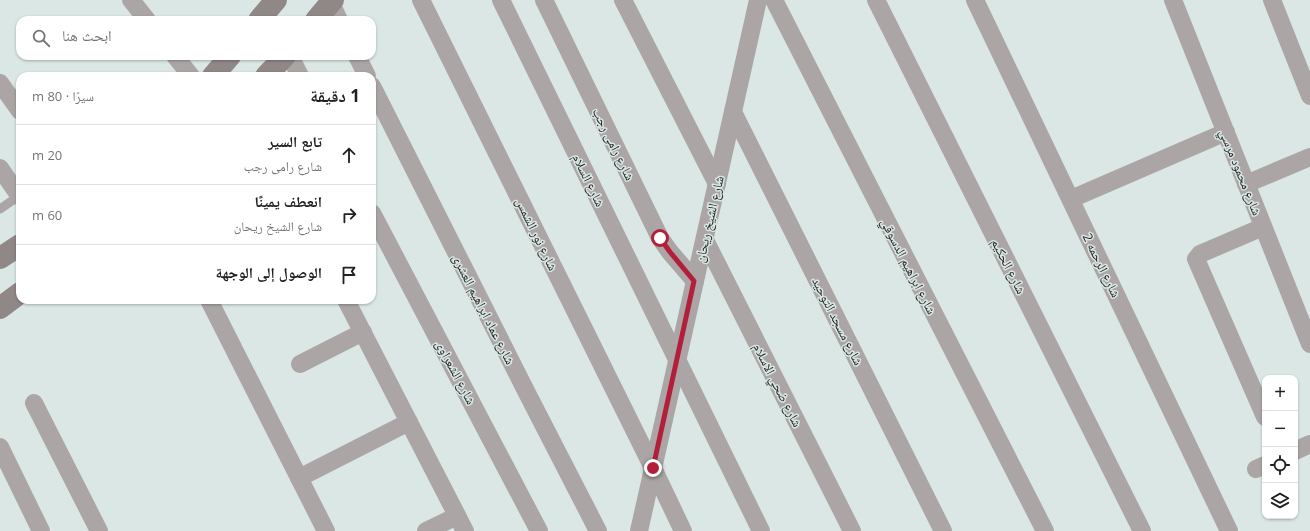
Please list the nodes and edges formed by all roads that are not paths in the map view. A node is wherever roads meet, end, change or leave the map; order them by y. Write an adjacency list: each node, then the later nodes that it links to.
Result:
1 (132, 0): 14 (street)
2 (276, 0): 15 (street)
3 (421, 0): 61 (street, شارع نور الشمس)
4 (501, 0): 53 (street, شارع السلام)
5 (544, 0): 46 (street, شارع رامى رجب)
6 (623, 0): 35 (street)
7 (758, 0): 31 (street, شارع الشيخ ريحان)
8 (774, 0): 75 (street, شارع ابراهيم الدسوقي)
9 (876, 0): 76 (street, شارع الحكيم)
10 (975, 0): 39 (street, شارع الرحمه 2)
11 (1173, 0): 32 (street, شارع محمود مرسي)
12 (1272, 0): 29 (street)
13 (334, 8): 16 (street)
14 (144, 16)
15 (262, 16)
16 (322, 16)
17 (178, 60): 22 (street)
18 (227, 60): 23 (street)
19 (281, 60): 24 (street)
20 (292, 60): 25 (street)
21 (359, 60): 26 (street)
22 (188, 72)
23 (216, 72)
24 (270, 72)
25 (298, 72)
26 (365, 72)
27 (0, 82): 30 (street)
28 (376, 94): 70 (street, شارع عماد ابراهيم العشرى)
29 (1310, 96)
30 (16, 105)
31 (733, 112): 35 (street, شارع الشيخ ريحان); 74 (street, شارع مسجد التوحيد)
32 (1226, 132): 36 (street, شارع محمود مرسي); 39 (street)
33 (1310, 157): 36 (street)
34 (0, 168): 37 (street)
35 (717, 184): 43 (street, شارع الشيخ ريحان)
36 (1246, 184): 42 (street, شارع محمود مرسي)
37 (16, 190)
38 (16, 199): 40 (lane)
39 (1070, 199): 77 (street, شارع الرحمه 2)
40 (0, 209)
41 (376, 221): 69 (street, شارع الشعراوى)
42 (1264, 227): 52 (street, شارع محمود مرسي); 56 (street)
43 (705, 240): 46 (street, شارع الشيخ ريحان); 73 (street, شارع ضحي الاسلام)
44 (16, 248): 45 (street)
45 (0, 258)
46 (694, 281): 53 (street, شارع الشيخ ريحان)
47 (16, 296): 50 (street)
48 (211, 304): 62 (street)
49 (348, 304): 51 (street)
50 (0, 308)
51 (363, 332): 54 (street); 57 (street)
52 (1310, 344)
53 (677, 360): 61 (street, شارع الشيخ ريحان); 72 (street, شارع السلام)
54 (300, 364)
55 (34, 403): 66 (street)
56 (1262, 411)
57 (409, 422): 62 (street); 63 (street)
58 (1310, 444): 60 (street)
59 (0, 447): 65 (street)
60 (1298, 450)
61 (653, 468): 64 (street, شارع الشيخ ريحان); 71 (street, شارع نور الشمس)
62 (300, 478): 67 (street)
63 (461, 523): 68 (street)
64 (640, 530)
65 (41, 531)
66 (99, 531)
67 (326, 531)
68 (426, 531)
69 (539, 531)
70 (598, 531)
71 (683, 531)
72 (761, 531)
73 (852, 531)
74 (943, 531)
75 (1045, 531)
76 (1142, 531)
77 (1229, 531)

